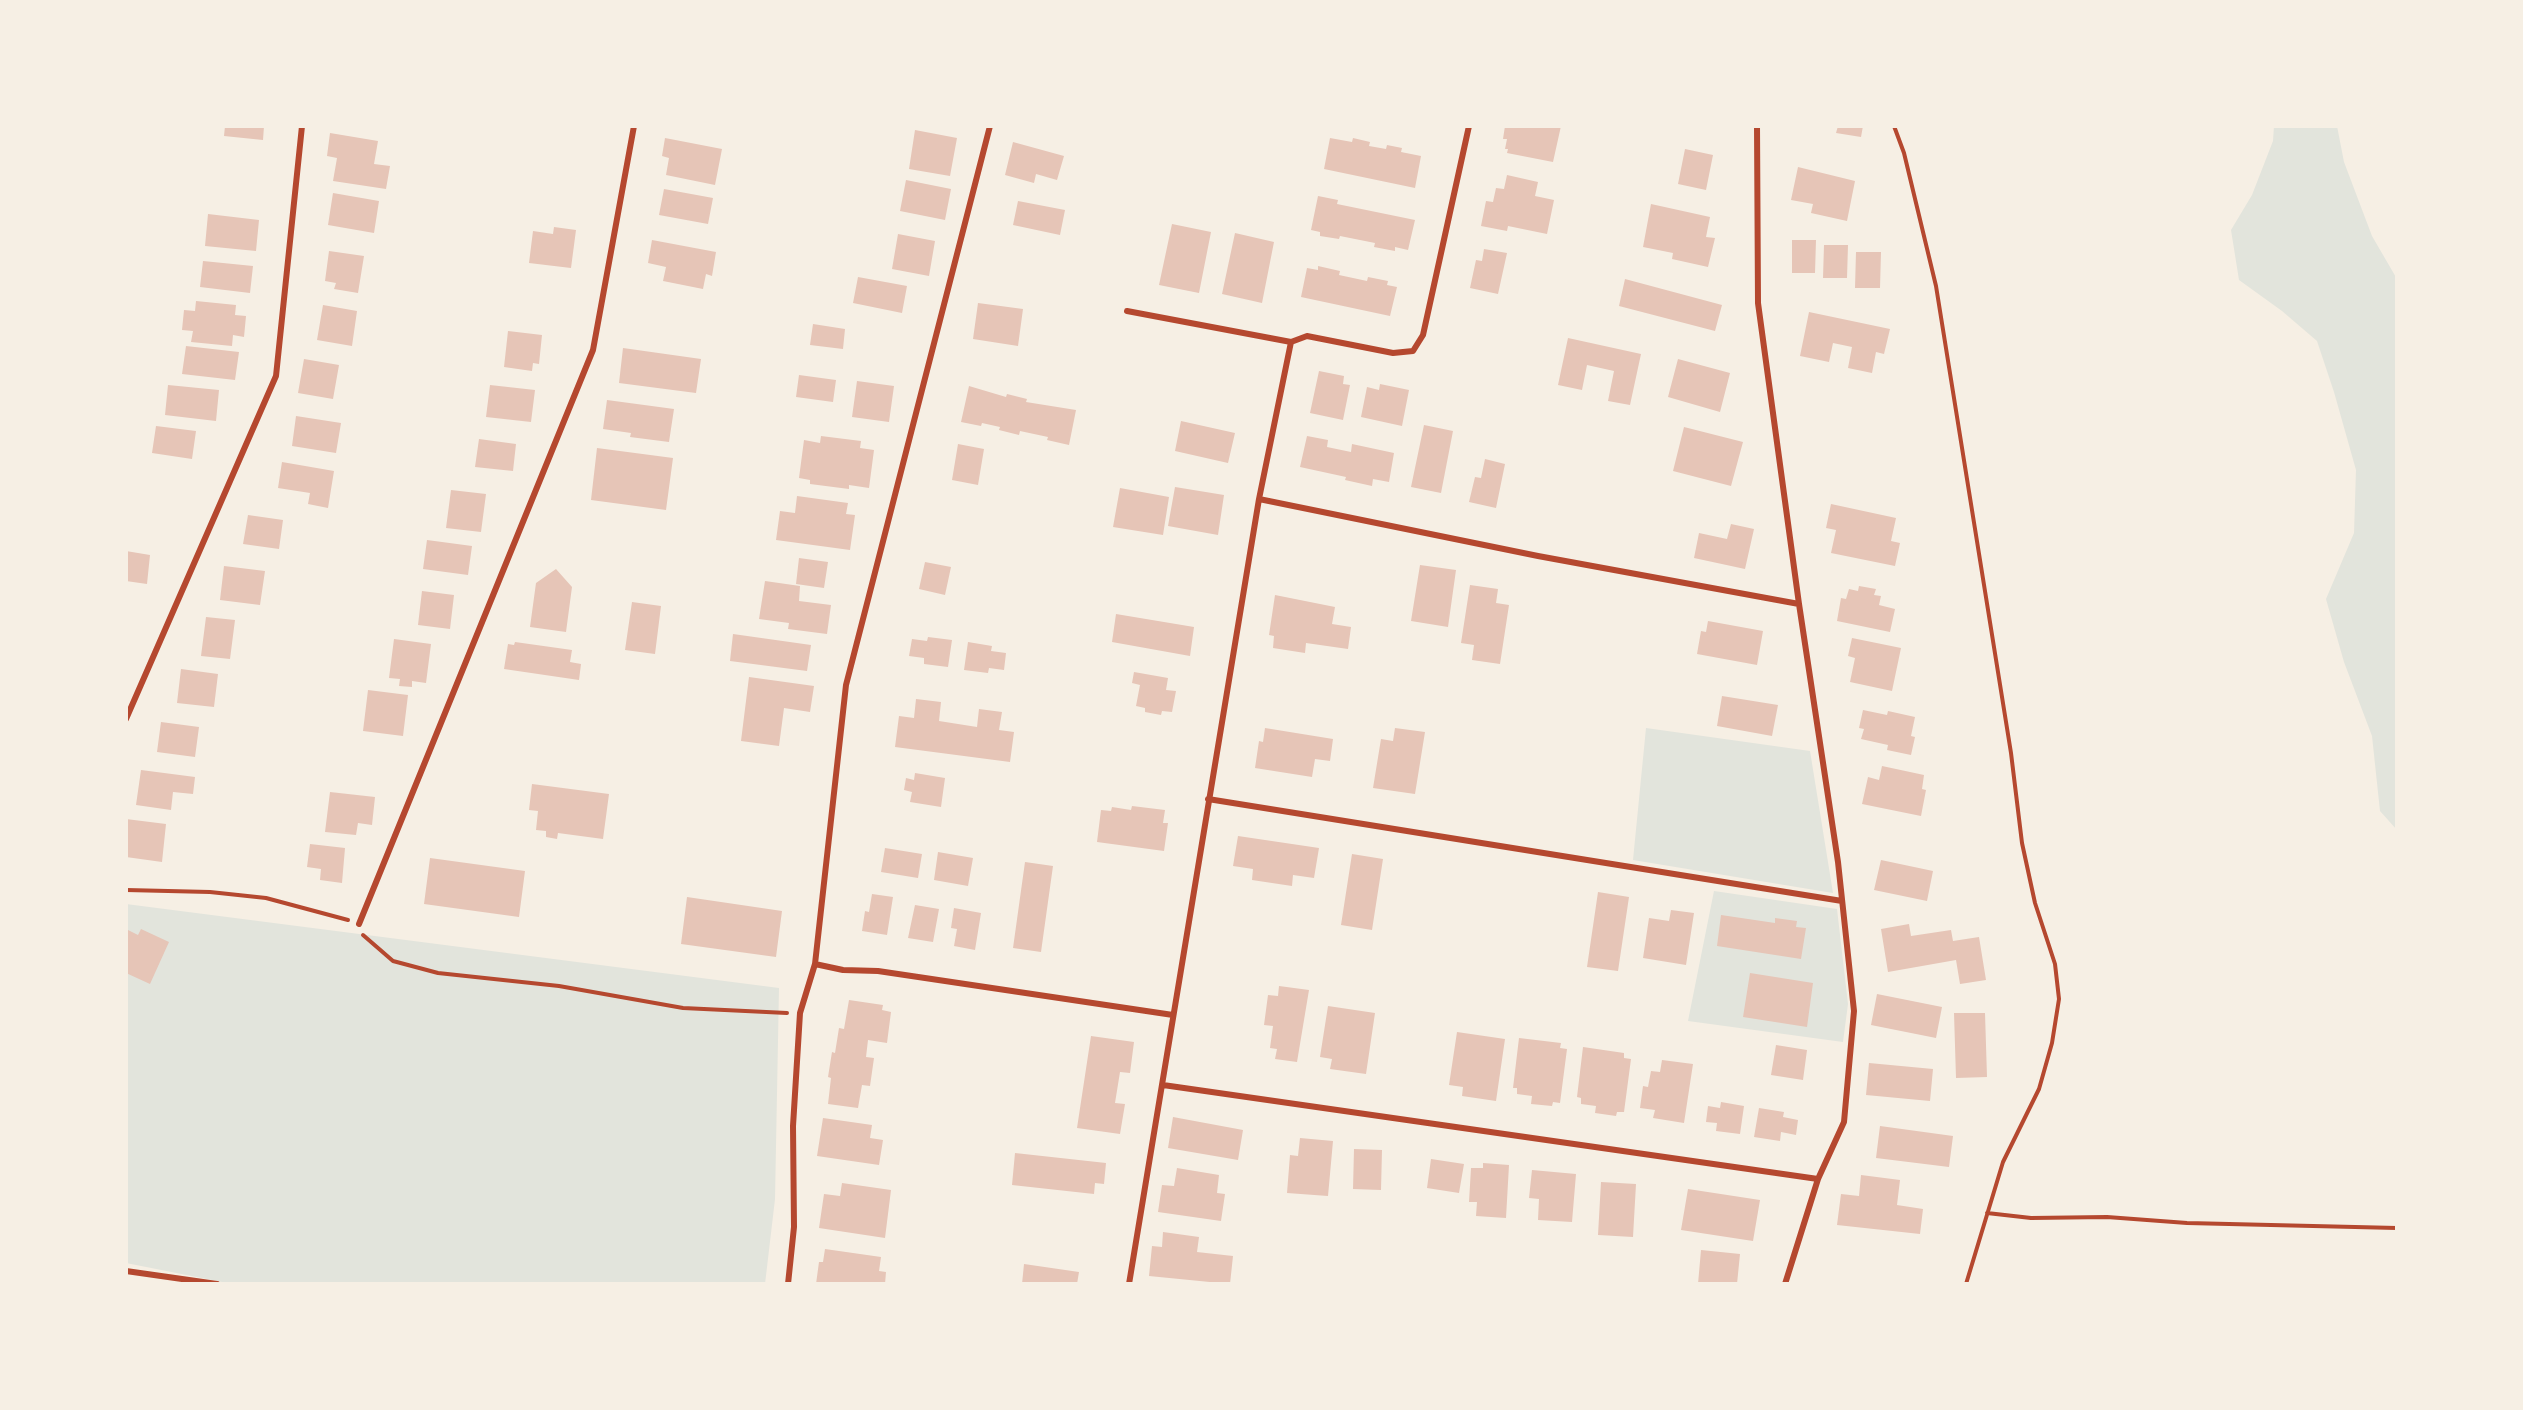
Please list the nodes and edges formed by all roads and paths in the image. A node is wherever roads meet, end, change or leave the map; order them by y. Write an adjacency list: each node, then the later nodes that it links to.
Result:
1 (302, 126): 11 (street)
2 (634, 126): 15 (street)
3 (990, 126): 16 (street)
4 (1469, 126): 8 (street)
5 (1757, 126): 10 (street)
6 (1894, 126): 21 (path)
7 (1127, 312): 8 (street)
8 (1291, 342): 9 (street)
9 (1259, 499): 10 (street); 12 (street)
10 (1799, 604): 14 (street)
11 (126, 719)
12 (1208, 799): 14 (street); 18 (street)
13 (126, 890): 15 (path)
14 (1842, 901): 20 (street)
15 (358, 924): 17 (path)
16 (815, 964): 17 (street); 18 (street)
17 (800, 1013): 26 (street)
18 (1173, 1015): 19 (street)
19 (1163, 1084): 20 (street); 27 (street)
20 (1818, 1179): 28 (street)
21 (1987, 1213): 22 (path); 29 (path)
22 (2397, 1228)
23 (126, 1271): 24 (street); 25 (street)
24 (126, 1276)
25 (217, 1284)
26 (788, 1284)
27 (1129, 1284)
28 (1785, 1284)
29 (1966, 1284)

